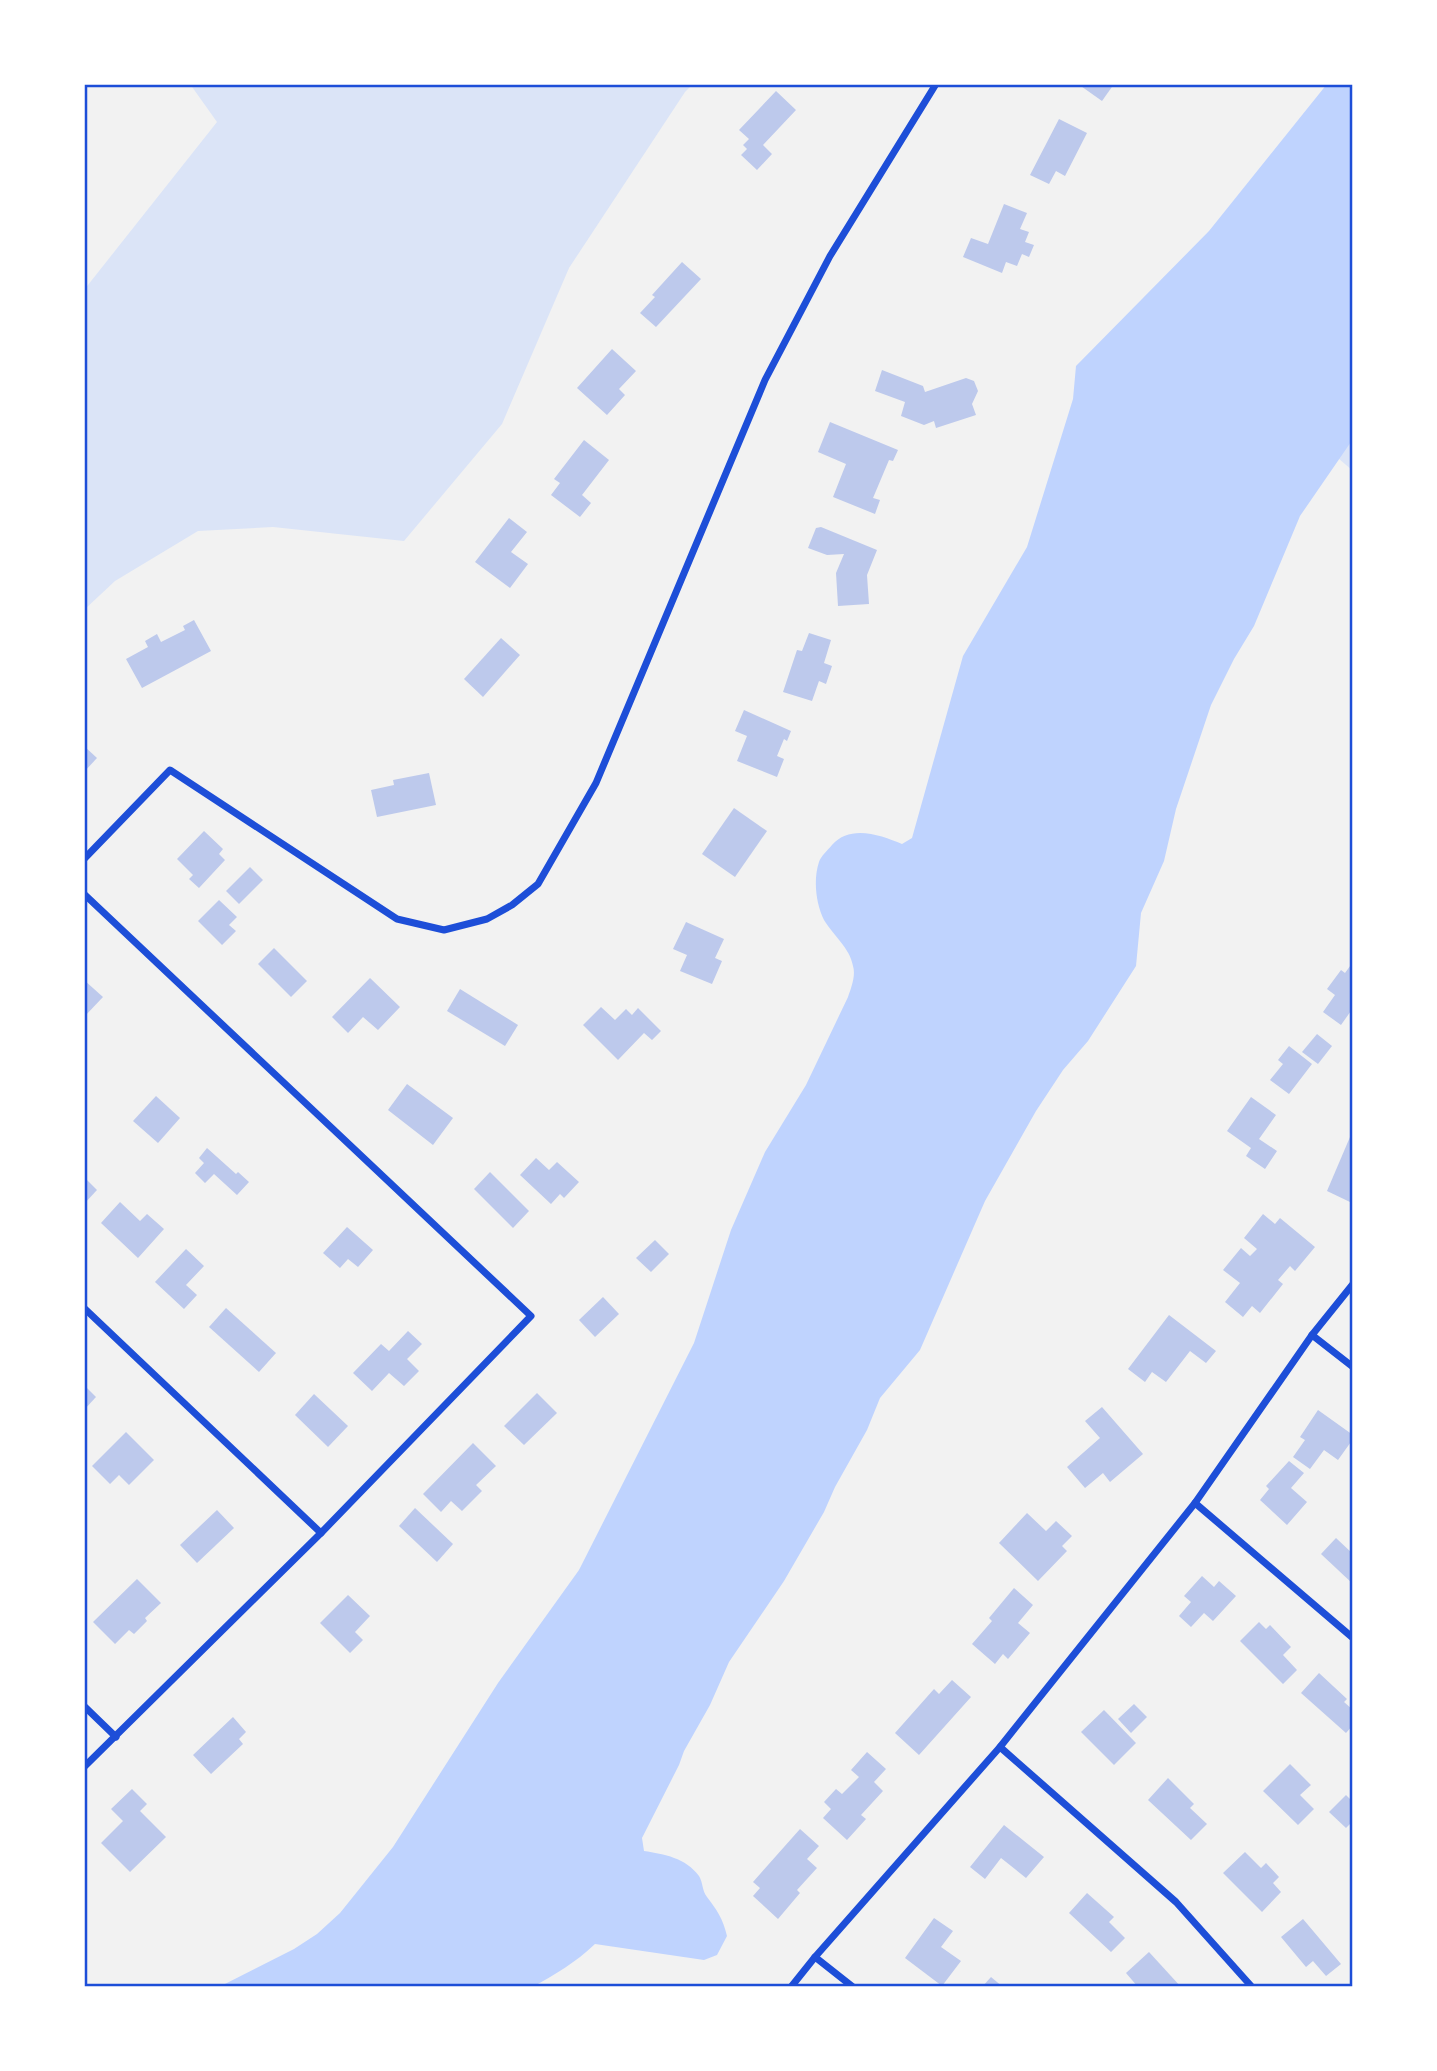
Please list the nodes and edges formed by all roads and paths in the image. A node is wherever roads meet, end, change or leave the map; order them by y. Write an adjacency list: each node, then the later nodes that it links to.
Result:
1 (936, 84): 2 (street)
2 (84, 859)
3 (84, 894): 9 (street)
4 (1353, 1284): 6 (street)
5 (84, 1308): 9 (street)
6 (1312, 1335): 7 (street); 8 (street)
7 (1353, 1367)
8 (1195, 1503): 10 (street); 13 (street)
9 (321, 1533): 12 (street)
10 (1353, 1638)
11 (84, 1706): 12 (street)
12 (116, 1737): 14 (street)
13 (1000, 1747): 15 (street); 18 (street)
14 (84, 1767)
15 (815, 1956): 16 (street); 17 (street)
16 (791, 1987)
17 (853, 1987)
18 (1252, 1987)

